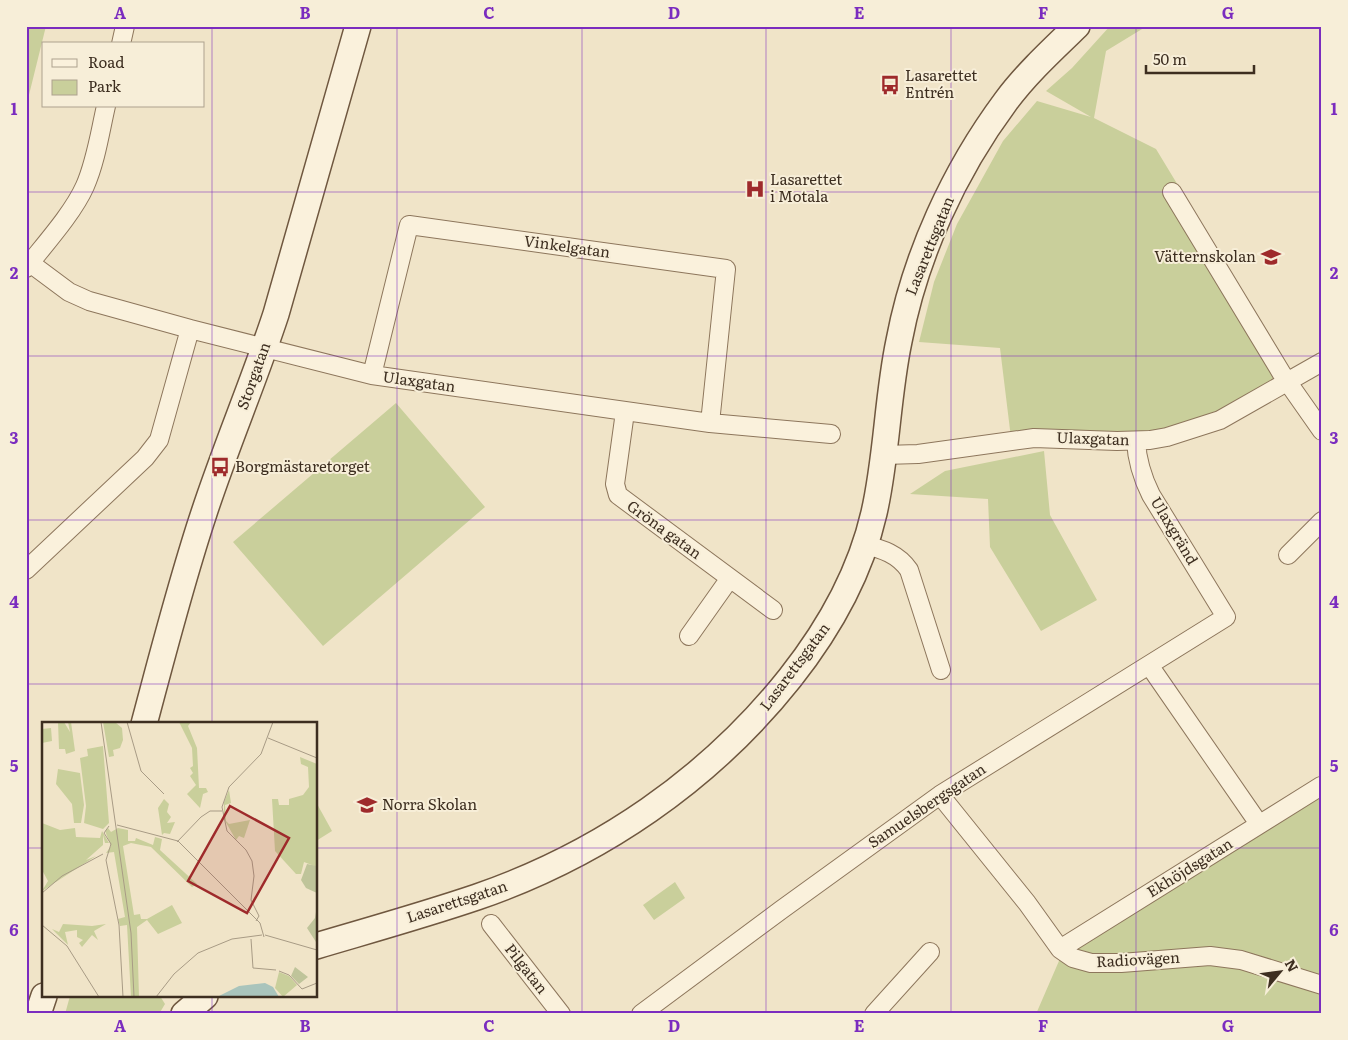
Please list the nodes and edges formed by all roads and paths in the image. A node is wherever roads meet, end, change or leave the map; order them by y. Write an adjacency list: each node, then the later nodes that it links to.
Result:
1 (125, 26): 5 (street)
2 (346, 26): 10 (main road, Storgatan)
3 (358, 26): 10 (main road, Storgatan)
4 (1077, 26): 19 (main road, Lasarettsgatan)
5 (121, 42)
6 (106, 108): 8 (street)
7 (1172, 192): 13 (street)
8 (28, 264): 9 (street, Ulaxgatan)
9 (190, 329): 10 (street, Ulaxgatan); 23 (street)
10 (260, 346): 12 (street, Ulaxgatan); 30 (main road, Storgatan); 31 (main road, Storgatan)
11 (1322, 362): 13 (street, Ulaxgatan)
12 (372, 375): 14 (street, Ulaxgatan); 15 (street, Vinkelgatan)
13 (1289, 382): 16 (street); 18 (street, Ulaxgatan)
14 (625, 412): 15 (street, Ulaxgatan); 24 (street, Gröna gatan)
15 (710, 423): 17 (street, Ulaxgatan)
16 (1322, 431)
17 (831, 434)
18 (1136, 441): 19 (street, Ulaxgatan); 26 (street, Ulaxgränd)
19 (884, 455): 21 (main road, Lasarettsgatan)
20 (1322, 520): 22 (street)
21 (865, 545): 29 (street); 36 (main road, Lasarettsgatan)
22 (1288, 555)
23 (26, 570)
24 (730, 578): 25 (street, Gröna gatan); 27 (street)
25 (773, 610)
26 (1226, 616): 28 (street, Samuelsbergsgatan)
27 (689, 636)
28 (1148, 665): 33 (street, Samuelsbergsgatan); 34 (street)
29 (941, 670)
30 (134, 722)
31 (145, 722)
32 (1321, 786): 34 (street, Ekhöjdsgatan)
33 (940, 795): 37 (street, Radiovägen); 47 (street, Samuelsbergsgatan)
34 (1259, 824): 37 (street, Ekhöjdsgatan)
35 (491, 924): 46 (street, Pilgatan)
36 (318, 945)
37 (1060, 949): 39 (street, Radiovägen)
38 (930, 952): 48 (street)
39 (1322, 984)
40 (43, 998): 43 (main road)
41 (59, 998): 44 (main road)
42 (203, 998): 45 (main road)
43 (38, 1014)
44 (55, 1014)
45 (184, 1014)
46 (561, 1014)
47 (641, 1014)
48 (874, 1014)

